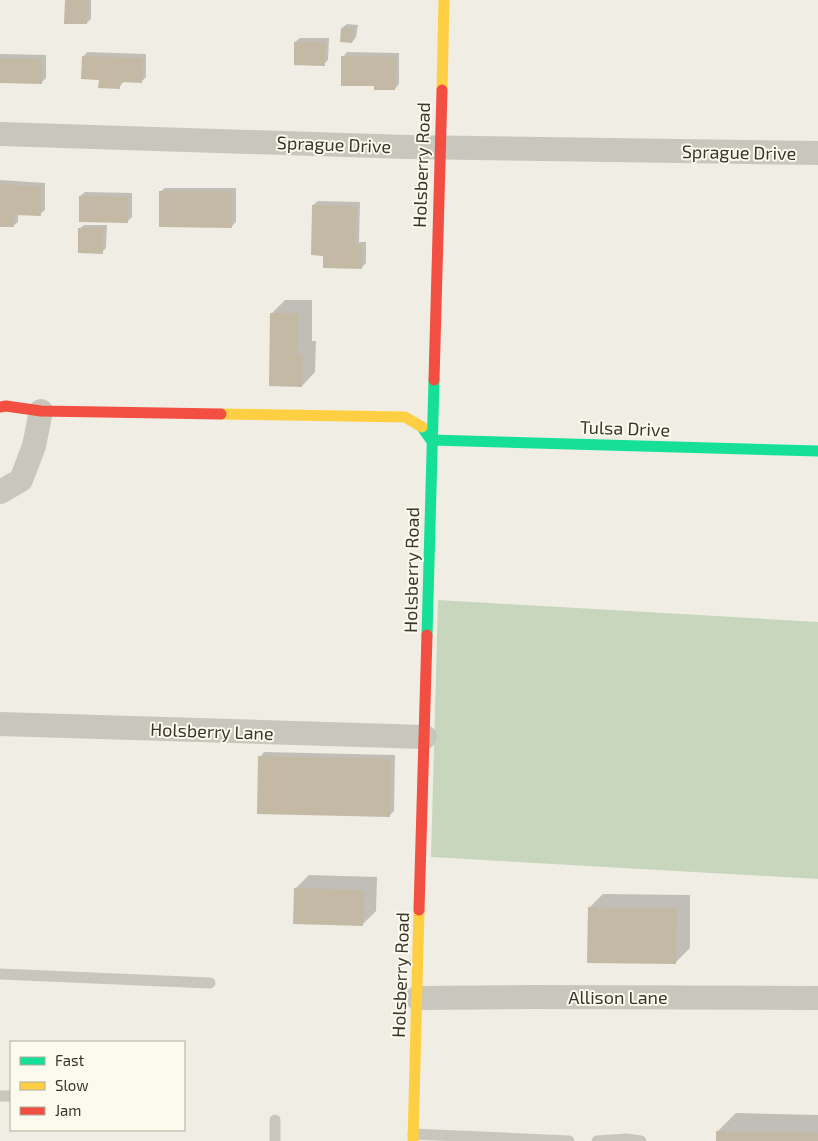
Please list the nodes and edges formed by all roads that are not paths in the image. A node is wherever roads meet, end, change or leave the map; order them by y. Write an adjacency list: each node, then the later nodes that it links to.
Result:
1 (444, 0): 3 (street, Holsberry Road)
2 (0, 134): 3 (street, Sprague Drive)
3 (439, 147): 4 (street, Sprague Drive); 7 (street, Holsberry Road)
4 (818, 153)
5 (0, 407): 6 (street)
6 (41, 410): 7 (street); 9 (street)
7 (432, 440): 8 (street, Tulsa Drive); 11 (street, Holsberry Road)
8 (818, 451)
9 (0, 492)
10 (0, 724): 11 (street, Holsberry Lane)
11 (424, 737): 14 (street, Holsberry Road)
12 (0, 974): 13 (lane)
13 (210, 982)
14 (417, 998): 15 (street, Allison Lane); 17 (street, Holsberry Road)
15 (818, 998)
16 (275, 1120): 18 (lane)
17 (413, 1138): 19 (lane)
18 (275, 1141)
19 (569, 1141)
20 (597, 1141): 21 (lane)
21 (641, 1141)

